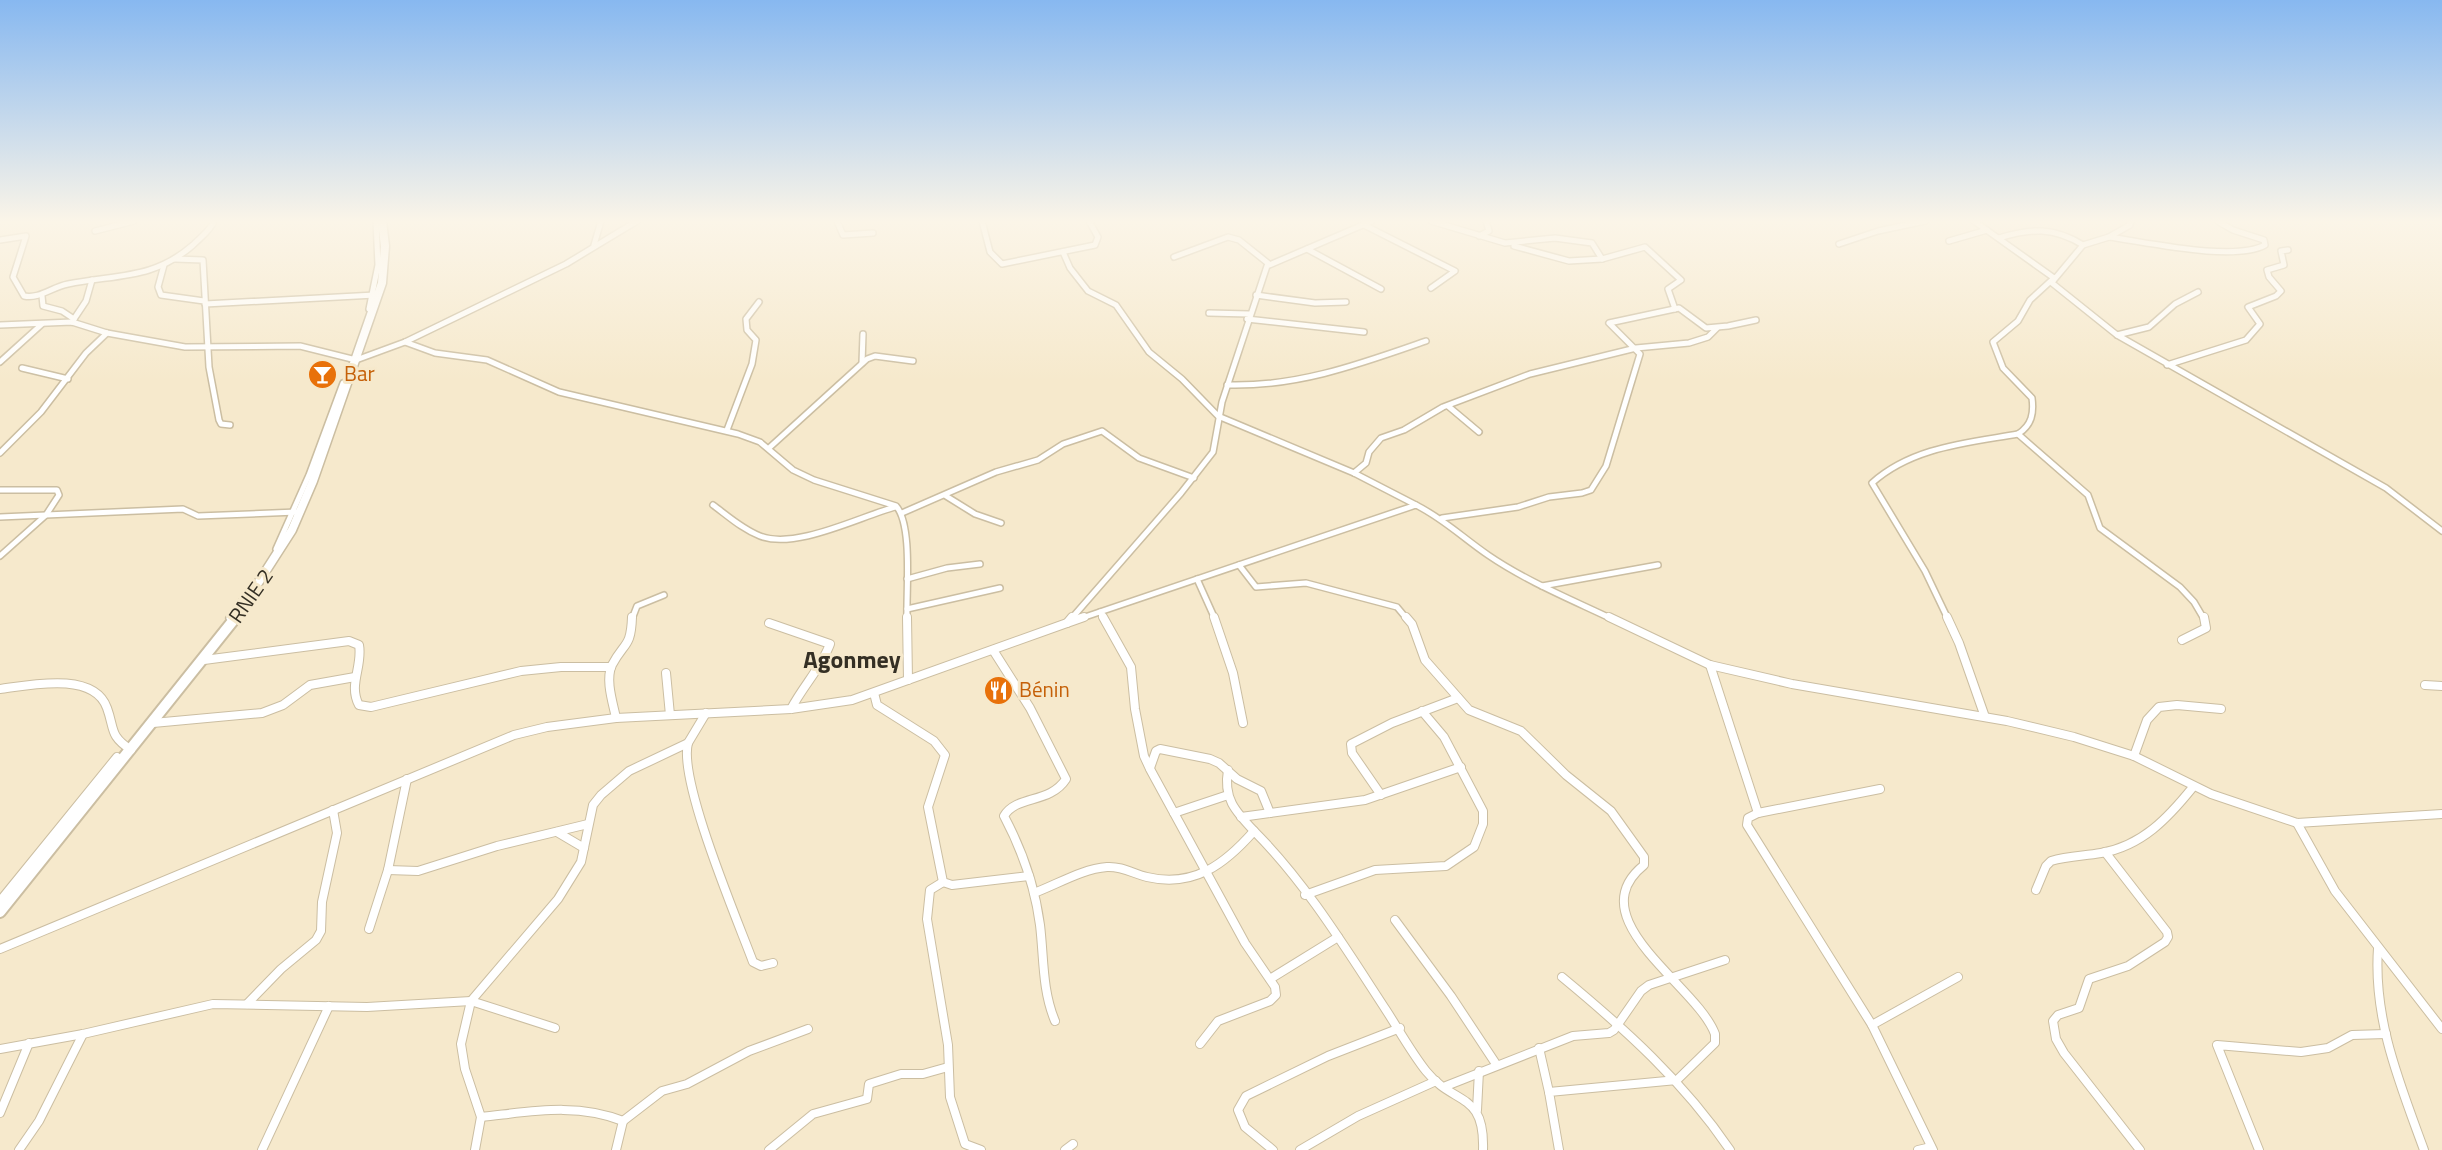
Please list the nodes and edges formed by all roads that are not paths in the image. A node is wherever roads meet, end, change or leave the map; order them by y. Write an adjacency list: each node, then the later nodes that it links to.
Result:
1 (14, 275): 23 (street)
2 (119, 275): 16 (street)
3 (162, 275): 24 (street)
4 (204, 275): 24 (street)
5 (378, 275): 21 (street)
6 (382, 275): 21 (highway, RNIE 2 / RNIE 2)
7 (544, 275): 42 (street)
8 (1075, 275): 54 (street)
9 (1262, 275): 22 (street)
10 (1354, 275): 19 (street)
11 (1450, 275): 18 (street)
12 (1675, 275): 27 (street)
13 (2046, 275): 17 (street)
14 (2058, 275): 17 (street)
15 (2268, 275): 49 (street)
16 (92, 280): 23 (street); 31 (street)
17 (2053, 280): 40 (street); 58 (street)
18 (1431, 288)
19 (1381, 289)
20 (2198, 292): 40 (street)
21 (376, 295): 24 (street); 45 (highway, RNIE 2 / RNIE 2)
22 (1256, 295): 26 (street); 29 (street)
23 (42, 296): 31 (street)
24 (205, 302): 43 (street)
25 (759, 302): 56 (street)
26 (1346, 302)
27 (1675, 309): 35 (street); 44 (street)
28 (1209, 313): 29 (street)
29 (1248, 317): 37 (street); 52 (street)
30 (1756, 320): 35 (street)
31 (73, 321): 32 (street); 38 (street)
32 (42, 324): 33 (street); 47 (street)
33 (7, 325): 34 (street); 36 (street)
34 (0, 326)
35 (1717, 328): 44 (street)
36 (0, 332)
37 (1364, 332)
38 (107, 333): 43 (street); 51 (street)
39 (863, 334): 48 (street)
40 (2117, 335): 49 (street)
41 (1426, 340): 52 (street)
42 (405, 342): 45 (street); 56 (street)
43 (207, 347): 45 (street); 55 (street)
44 (1636, 348): 53 (street); 74 (street)
45 (353, 360): 70 (highway, RNIE 2 / RNIE 2)
46 (913, 361): 48 (street)
47 (0, 362)
48 (862, 363): 61 (street)
49 (2167, 365): 76 (street)
50 (22, 368): 51 (street)
51 (68, 379): 60 (street)
52 (1227, 385): 54 (street)
53 (1448, 406): 57 (street); 63 (street)
54 (1218, 416): 63 (street); 64 (street)
55 (230, 425)
56 (728, 430): 61 (street)
57 (1479, 432)
58 (2018, 434): 90 (street); 108 (street)
59 (0, 443): 60 (street)
60 (11, 443): 62 (street)
61 (769, 448): 69 (street)
62 (0, 453)
63 (1354, 473): 68 (street)
64 (1194, 478): 66 (street); 89 (street)
65 (0, 489): 72 (street)
66 (946, 496): 71 (street); 75 (street)
67 (713, 505): 69 (street)
68 (1416, 505): 74 (street); 79 (street)
69 (896, 506): 71 (street)
70 (297, 512): 72 (street); 92 (highway, RNIE 2 / RNIE 2); 113 (street)
71 (902, 513): 81 (street)
72 (46, 515): 73 (street); 77 (street)
73 (0, 517)
74 (1442, 518): 83 (street)
75 (1001, 523)
76 (2442, 531)
77 (0, 556)
78 (980, 564): 81 (street)
79 (1239, 565): 82 (street); 102 (street)
80 (1659, 565): 83 (street)
81 (908, 579): 86 (street)
82 (1197, 579): 87 (street); 111 (street)
83 (1542, 586): 93 (street)
84 (1000, 588): 86 (street)
85 (664, 595): 94 (street)
86 (907, 609): 97 (street)
87 (1100, 612): 89 (street); 116 (street)
88 (769, 623): 103 (street)
89 (1067, 623): 91 (street)
90 (2182, 640)
91 (993, 650): 97 (street); 137 (street)
92 (204, 660): 96 (street); 110 (highway, RNIE 2 / RNIE 2)
93 (1710, 665): 108 (street); 126 (street)
94 (611, 667): 96 (street); 109 (street)
95 (666, 673): 107 (street)
96 (355, 677): 110 (street)
97 (908, 680): 101 (street)
98 (2425, 685): 99 (street)
99 (2442, 686)
100 (0, 689): 113 (street)
101 (874, 693): 103 (street); 138 (street)
102 (1458, 698): 105 (street); 152 (street)
103 (791, 709): 106 (street)
104 (2221, 709): 114 (street)
105 (1422, 711): 115 (street); 121 (street)
106 (706, 713): 107 (street); 112 (street)
107 (670, 715): 109 (street)
108 (1985, 717): 114 (street)
109 (616, 718): 118 (street)
110 (153, 723): 113 (highway, RNIE 2 / RNIE 2)
111 (1244, 723)
112 (688, 743): 130 (street); 150 (street)
113 (129, 748): 142 (street); 143 (highway, RNIE 2 / RNIE 2)
114 (2134, 756): 119 (street)
115 (1461, 767): 121 (street); 141 (street)
116 (1150, 769): 117 (street); 124 (street)
117 (1228, 770): 122 (street); 125 (street)
118 (407, 779): 123 (street); 135 (street)
119 (2193, 788): 129 (street); 134 (street)
120 (1880, 789): 126 (street)
121 (1381, 795): 125 (street)
122 (1225, 796): 124 (street); 128 (street)
123 (333, 810): 148 (street); 156 (street)
124 (1174, 813): 136 (street)
125 (1270, 813): 128 (street)
126 (1758, 813): 160 (street)
127 (2442, 814): 129 (street)
128 (1241, 817): 132 (street)
129 (2297, 823): 147 (street)
130 (588, 824): 131 (street); 133 (street)
131 (556, 831): 133 (street); 135 (street)
132 (1254, 831): 136 (street); 141 (street)
133 (584, 848): 155 (street)
134 (2105, 852): 139 (street); 197 (street)
135 (388, 870): 145 (street)
136 (1209, 873): 140 (street); 154 (street)
137 (1029, 876): 138 (street); 140 (street)
138 (943, 882): 172 (street)
139 (2036, 890)
140 (1034, 893): 158 (street)
141 (1305, 895): 146 (street)
142 (0, 901)
143 (0, 912)
144 (1395, 920): 171 (street)
145 (369, 929)
146 (1338, 937): 154 (street); 162 (street)
147 (2378, 948): 164 (street); 166 (street)
148 (0, 949)
149 (1725, 960): 152 (street)
150 (773, 963)
151 (1562, 977): 159 (street)
152 (1674, 977): 159 (street); 174 (street)
153 (1958, 977): 160 (street)
154 (1270, 979): 168 (street)
155 (471, 1001): 157 (street); 161 (street); 180 (street)
156 (247, 1004): 157 (street); 165 (street)
157 (329, 1006): 185 (street)
158 (1055, 1021)
159 (1619, 1024): 169 (street); 174 (street)
160 (1872, 1025): 183 (street)
161 (555, 1028)
162 (1400, 1028): 175 (street); 191 (street)
163 (808, 1029): 181 (street)
164 (2442, 1029)
165 (83, 1034): 167 (street); 184 (street)
166 (2386, 1034): 198 (street); 199 (street)
167 (29, 1043): 170 (street); 179 (street)
168 (1200, 1044)
169 (1539, 1048): 171 (street); 177 (street)
170 (0, 1049)
171 (1496, 1064): 173 (street)
172 (948, 1067): 188 (street); 189 (street)
173 (1479, 1071): 176 (street); 178 (street)
174 (1677, 1080): 177 (street); 195 (street)
175 (1436, 1082): 176 (street); 192 (street)
176 (1446, 1086): 178 (street)
177 (1549, 1092): 194 (street)
178 (1477, 1110): 193 (street)
179 (0, 1113)
180 (481, 1117): 181 (street); 186 (street)
181 (623, 1121): 187 (street)
182 (1073, 1144): 190 (street)
183 (1932, 1149): 196 (street)
184 (19, 1150)
185 (262, 1150)
186 (476, 1150)
187 (616, 1150)
188 (769, 1150)
189 (981, 1150)
190 (1065, 1150)
191 (1273, 1150)
192 (1300, 1150)
193 (1483, 1150)
194 (1559, 1150)
195 (1730, 1150)
196 (1918, 1150)
197 (2140, 1150)
198 (2259, 1150)
199 (2424, 1150)

